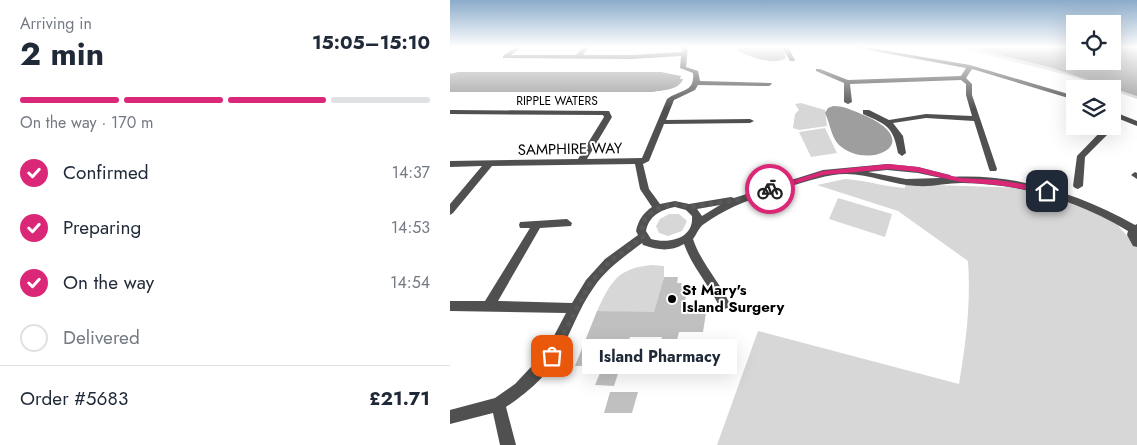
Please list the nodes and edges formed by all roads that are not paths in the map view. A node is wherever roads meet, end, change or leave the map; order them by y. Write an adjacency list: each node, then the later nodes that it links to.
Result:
1 (683, 68): 6 (street)
2 (970, 68): 4 (street); 8 (street)
3 (818, 70): 5 (street)
4 (963, 78): 5 (street); 13 (street)
5 (847, 82): 9 (street)
6 (695, 83): 7 (street); 14 (street)
7 (768, 84)
8 (1066, 95)
9 (848, 102)
10 (450, 112): 20 (street, RIPPLE WATERS)
11 (866, 112): 16 (street)
12 (1121, 117): 17 (street)
13 (977, 119): 16 (street); 24 (street)
14 (661, 120): 15 (street); 21 (street)
15 (750, 121)
16 (888, 122): 19 (street)
17 (1137, 124)
18 (1103, 135): 27 (street)
19 (902, 153)
20 (581, 162): 21 (street, SAMPHIRE WAY); 23 (street, SAMPHIRE WAY)
21 (637, 162): 30 (street, SAMPHIRE WAY)
22 (450, 164): 23 (street, SAMPHIRE WAY)
23 (490, 164): 31 (street)
24 (993, 169)
25 (848, 171): 26 (street); 26 (street); 28 (street)
26 (960, 180): 36 (street)
27 (1078, 186)
28 (737, 200): 29 (street); 32 (street)
29 (690, 207): 30 (street); 32 (street)
30 (658, 208): 37 (street)
31 (450, 211)
32 (699, 222): 38 (street)
33 (567, 223): 34 (street)
34 (537, 225): 35 (street); 42 (street)
35 (524, 226)
36 (1136, 229): 39 (street)
37 (643, 237): 38 (street); 43 (street)
38 (688, 239): 40 (street)
39 (1137, 243)
40 (724, 304)
41 (450, 306): 42 (street)
42 (489, 306): 43 (street)
43 (575, 308): 44 (street)
44 (498, 404): 45 (street); 46 (street)
45 (450, 417)
46 (508, 445)

